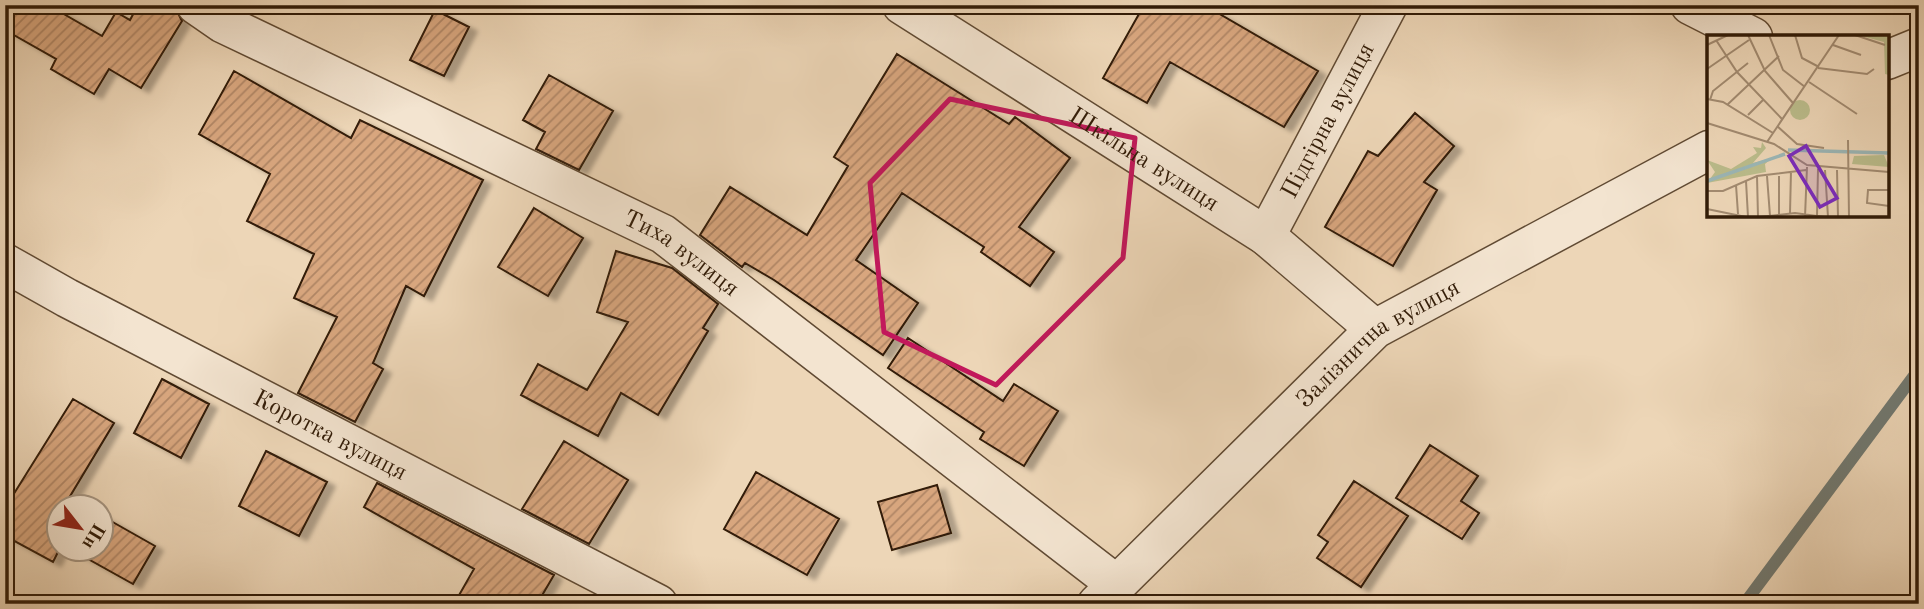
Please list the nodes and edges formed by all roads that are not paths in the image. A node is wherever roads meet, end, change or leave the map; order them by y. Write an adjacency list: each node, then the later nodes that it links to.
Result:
1 (196, 5): 12 (street, Тиха вулиця)
2 (902, 5): 9 (street, Шкільна вулиця)
3 (1388, 5): 9 (street, Підгірна вулиця)
4 (1690, 5): 5 (street)
5 (1749, 35)
6 (1919, 47): 7 (street)
7 (1889, 59)
8 (1707, 151): 11 (street, Залізнична вулиця)
9 (1266, 236): 11 (street, Шкільна вулиця)
10 (5, 263): 13 (street, Коротка вулиця)
11 (1375, 329): 12 (street, Залізнична вулиця)
12 (1107, 594)
13 (658, 604)

